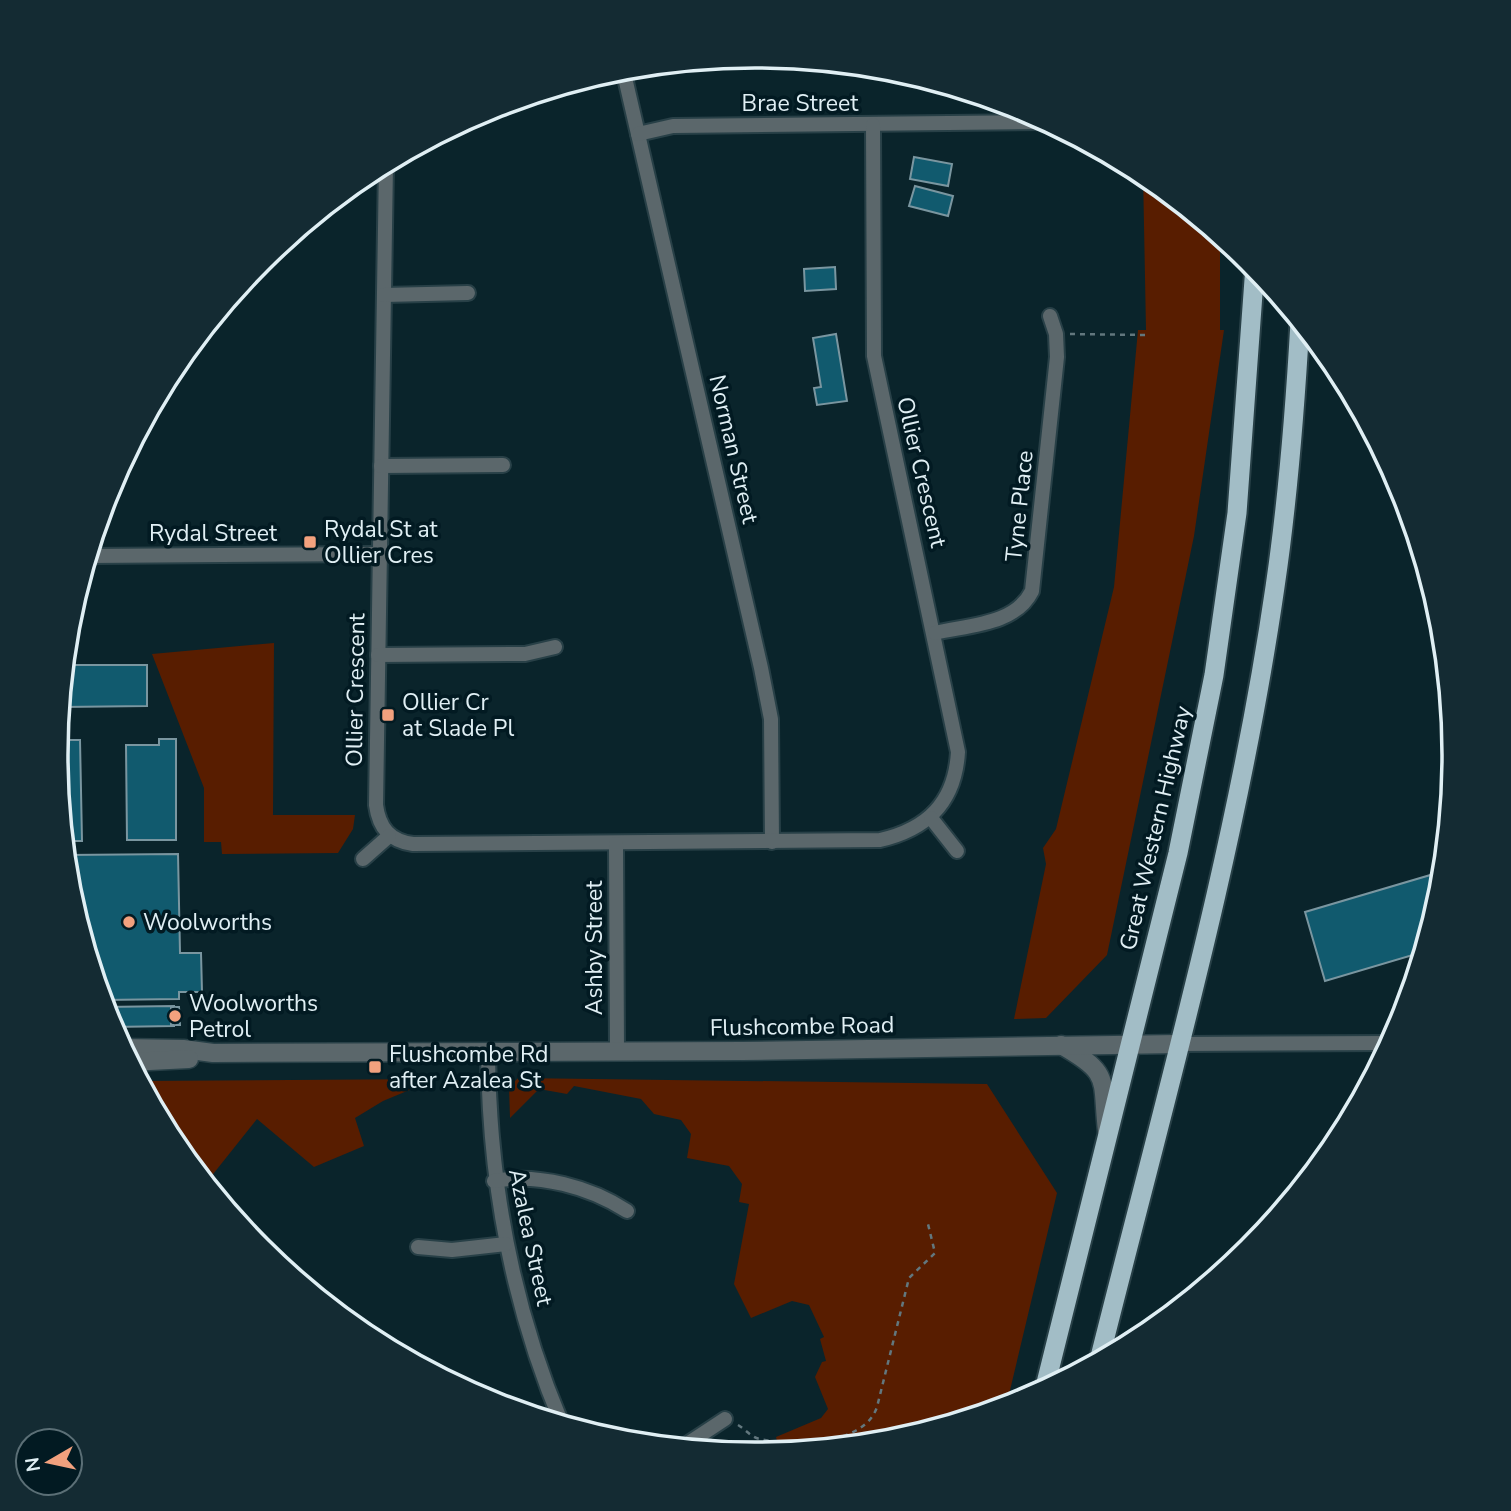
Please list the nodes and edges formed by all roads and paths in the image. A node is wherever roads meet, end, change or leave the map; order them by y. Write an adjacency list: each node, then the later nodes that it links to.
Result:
1 (626, 80): 4 (street, Norman Street)
2 (1021, 122): 3 (street, Brae Street)
3 (873, 125): 4 (street, Brae Street); 17 (street, Ollier Crescent)
4 (638, 134): 22 (street, Norman Street)
5 (386, 177): 8 (street, Ollier Crescent)
6 (1254, 283): 27 (highway, Great Western Highway)
7 (468, 293): 8 (street)
8 (384, 295): 14 (street, Ollier Crescent)
9 (1050, 316): 10 (street, Tyne Place)
10 (1056, 334): 11 (path); 17 (street, Tyne Place)
11 (1148, 335)
12 (1299, 335): 28 (highway)
13 (503, 465): 14 (street)
14 (381, 466): 15 (street, Ollier Crescent)
15 (380, 554): 16 (street, Rydal Street); 19 (street, Ollier Crescent)
16 (99, 556)
17 (935, 632): 20 (street, Ollier Crescent)
18 (555, 647): 19 (street)
19 (378, 655): 21 (street, Ollier Crescent)
20 (931, 818): 22 (street, Ollier Crescent); 24 (street)
21 (389, 836): 23 (street, Ollier Crescent); 25 (street)
22 (772, 842): 23 (street, Ollier Crescent)
23 (617, 844): 32 (street, Ashby Street)
24 (957, 851)
25 (363, 859)
26 (1379, 1043): 28 (street, Flushcombe Road)
27 (1129, 1044): 28 (street, Flushcombe Road); 29 (street, Flushcombe Road); 35 (highway, Great Western Highway)
28 (1178, 1044): 41 (highway)
29 (1061, 1045): 32 (street, Flushcombe Road); 35 (street)
30 (134, 1048): 33 (street, Flushcombe Road)
31 (488, 1052): 32 (street, Flushcombe Road); 33 (street, Flushcombe Road); 36 (street, Azalea Street)
32 (617, 1052)
33 (213, 1054): 34 (street, Flushcombe Road)
34 (142, 1065)
35 (1107, 1133): 42 (highway, Great Western Highway)
36 (494, 1181): 37 (street); 39 (street, Azalea Street)
37 (627, 1211)
38 (928, 1224): 45 (path)
39 (506, 1244): 40 (street); 43 (street, Azalea Street)
40 (418, 1247)
41 (1102, 1349)
42 (1047, 1377)
43 (558, 1413)
44 (725, 1419): 46 (street); 47 (path)
45 (842, 1437)
46 (699, 1440)
47 (807, 1440)

